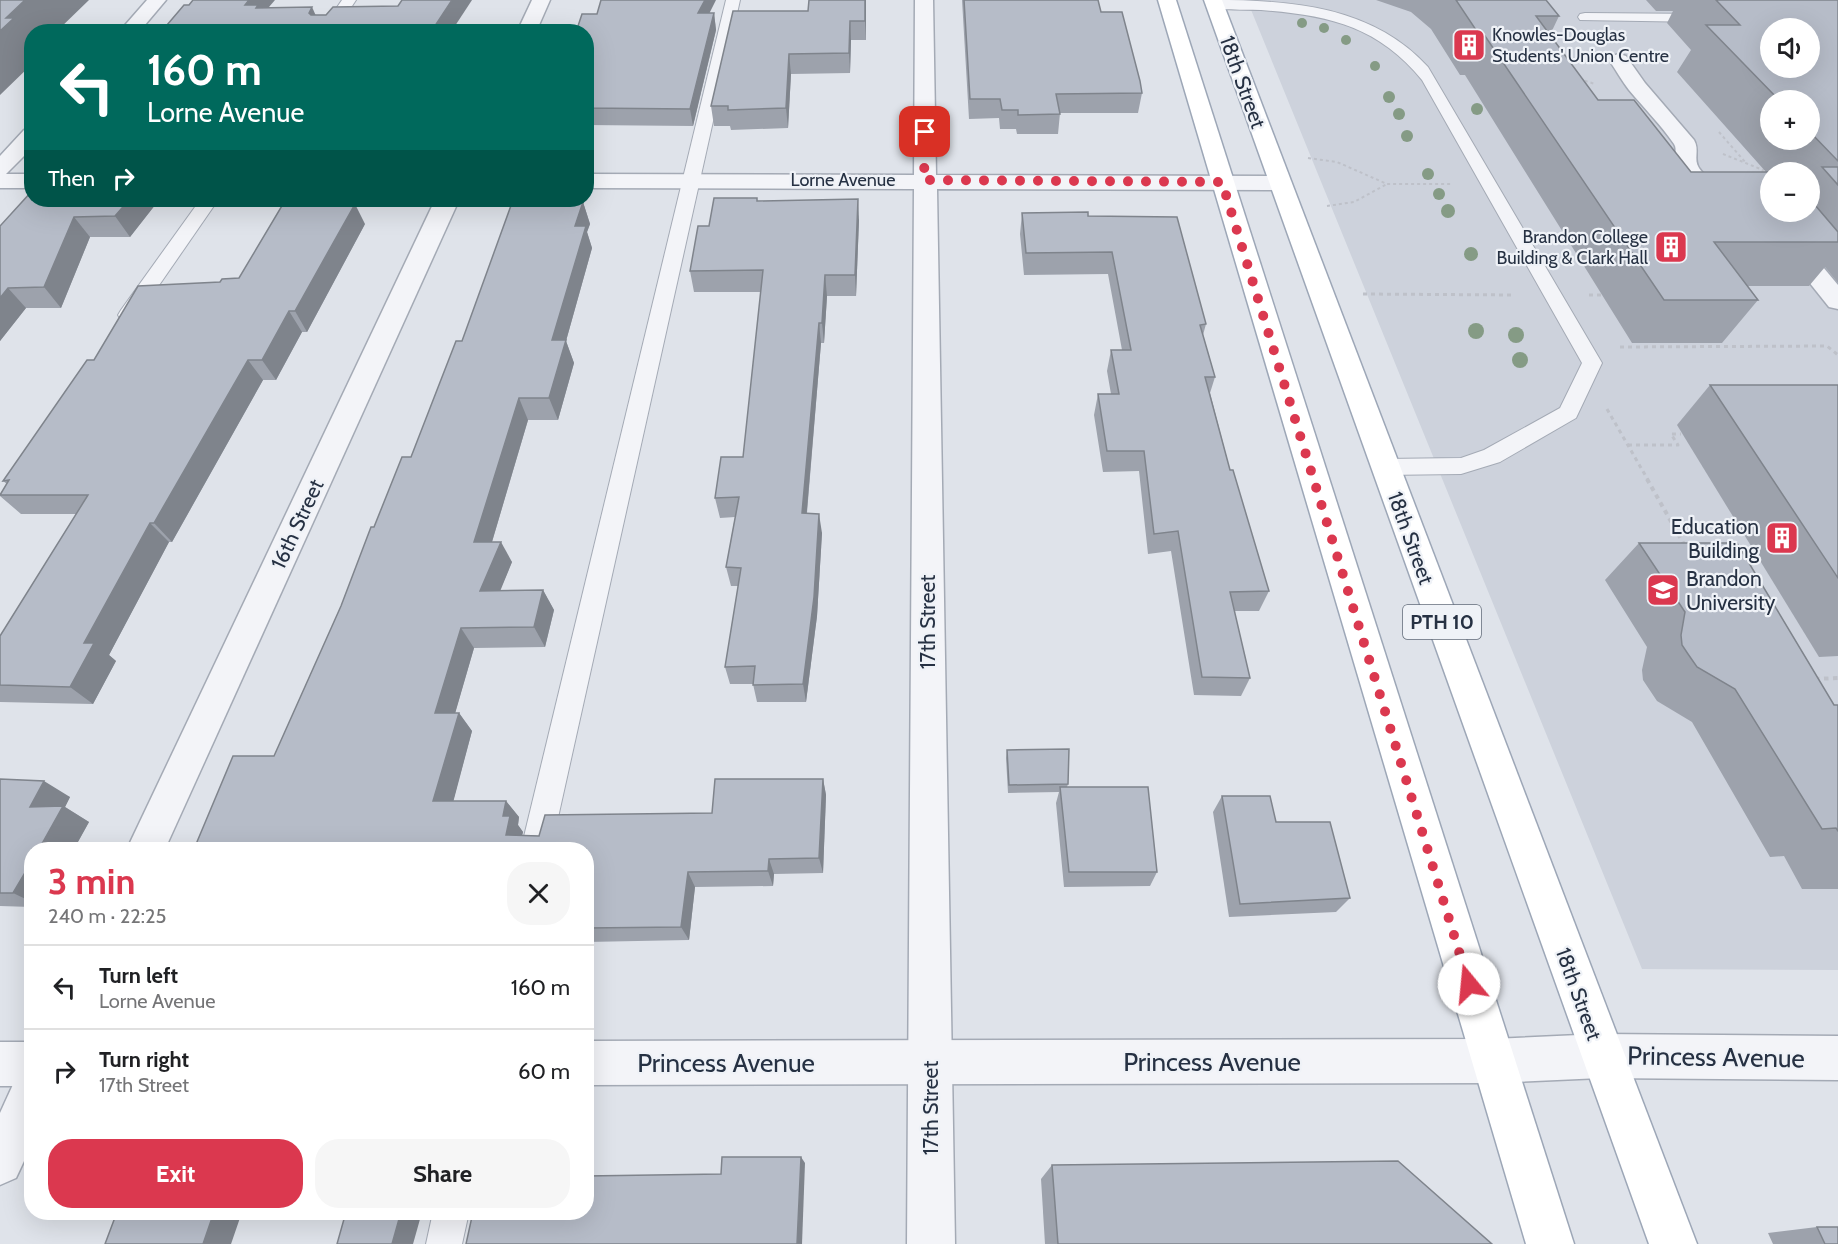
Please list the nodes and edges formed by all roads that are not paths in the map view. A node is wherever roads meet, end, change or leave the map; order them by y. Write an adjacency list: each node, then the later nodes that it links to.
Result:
1 (157, 0): 10 (street)
2 (349, 0): 11 (lane)
3 (541, 0): 12 (street)
4 (733, 0): 16 (lane)
5 (924, 0): 17 (street, 17th Street)
6 (1167, 0): 21 (main road)
7 (1214, 2): 22 (main road, 18th Street / PTH 10); 29 (lane)
8 (1585, 17): 9 (lane)
9 (1713, 18)
10 (135, 24)
11 (332, 24)
12 (530, 24)
13 (1619, 60): 23 (street)
14 (24, 144): 15 (street)
15 (0, 169)
16 (692, 180): 17 (street, Lorne Avenue); 20 (street, Lorne Avenue); 31 (lane)
17 (924, 180): 21 (street, Lorne Avenue); 35 (street, 17th Street)
18 (0, 181): 19 (street)
19 (24, 181)
20 (594, 181)
21 (1222, 182): 22 (street, Lorne Avenue); 34 (main road)
22 (1280, 183): 29 (main road, 18th Street / PTH 10)
23 (1740, 200)
24 (204, 207): 28 (lane)
25 (444, 207): 30 (street, 16th Street)
26 (1780, 230): 27 (street)
27 (1838, 301)
28 (115, 334)
29 (1384, 467): 32 (main road, 18th Street / PTH 10)
30 (149, 842)
31 (538, 842)
32 (1601, 1056): 33 (street, Princess Avenue); 34 (street, Princess Avenue); 45 (main road, 18th Street / PTH 10)
33 (1838, 1058)
34 (1493, 1061): 35 (street, Princess Avenue); 44 (main road)
35 (930, 1062): 36 (street, Princess Avenue); 43 (street, 17th Street)
36 (594, 1063)
37 (0, 1064): 38 (street)
38 (24, 1064)
39 (24, 1111): 40 (street)
40 (0, 1162)
41 (449, 1220): 42 (lane)
42 (444, 1244)
43 (931, 1244)
44 (1550, 1244)
45 (1673, 1244)

